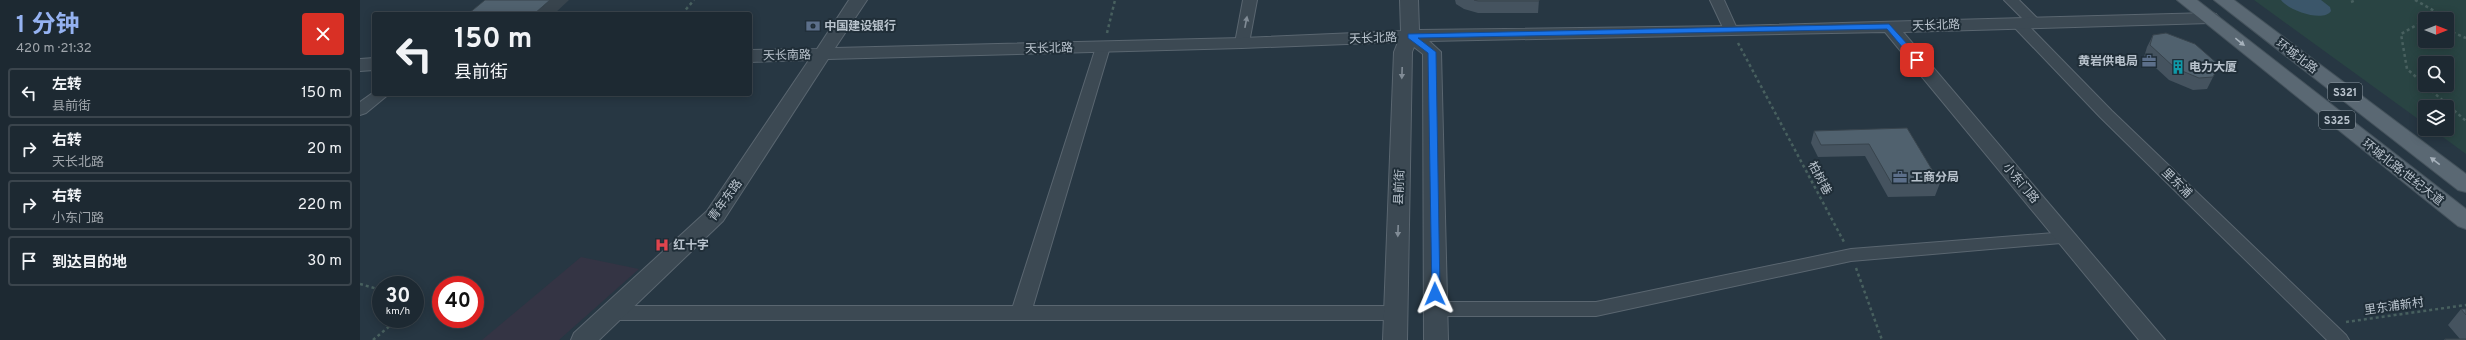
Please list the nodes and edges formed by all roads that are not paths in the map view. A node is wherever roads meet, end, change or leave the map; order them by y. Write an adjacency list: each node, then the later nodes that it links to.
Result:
1 (858, 0): 15 (street, 青年东路)
2 (1250, 0): 13 (street, one-way to 2)
3 (1409, 0): 12 (street, 县前街)
4 (1717, 0): 11 (street)
5 (2011, 0): 9 (street, 里东浦)
6 (2186, 0): 8 (main road)
7 (2223, 0): 21 (main road, 环城北路 / S321, one-way to 7)
8 (2210, 18): 9 (street, 天长北路); 22 (main road, 环城北路;世纪大道 / S325, one-way to 22)
9 (2026, 23): 10 (street, 天长北路); 32 (street, 里东浦)
10 (1889, 26): 11 (street, 天长北路); 23 (street, 小东门路)
11 (1731, 31): 12 (street, 天长北路)
12 (1410, 36): 13 (street, 天长北路); 24 (street); 27 (street, 县前街, one-way to 27)
13 (1242, 43): 14 (street, 天长北路)
14 (1103, 47): 15 (street, 天长北路); 26 (street)
15 (823, 54): 16 (street, 天长南路); 25 (street, 青年东路)
16 (752, 56)
17 (360, 64): 18 (street)
18 (372, 64)
19 (378, 96): 20 (street)
20 (360, 110)
21 (2466, 185)
22 (2466, 221)
23 (2067, 238): 24 (street); 31 (street, 小东门路)
24 (1435, 309): 30 (street)
25 (612, 313): 26 (street); 28 (street, 青年东路)
26 (1021, 313): 27 (street)
27 (1396, 313): 29 (street, 县前街)
28 (583, 340)
29 (1395, 340)
30 (1436, 340)
31 (2153, 340)
32 (2339, 340)

